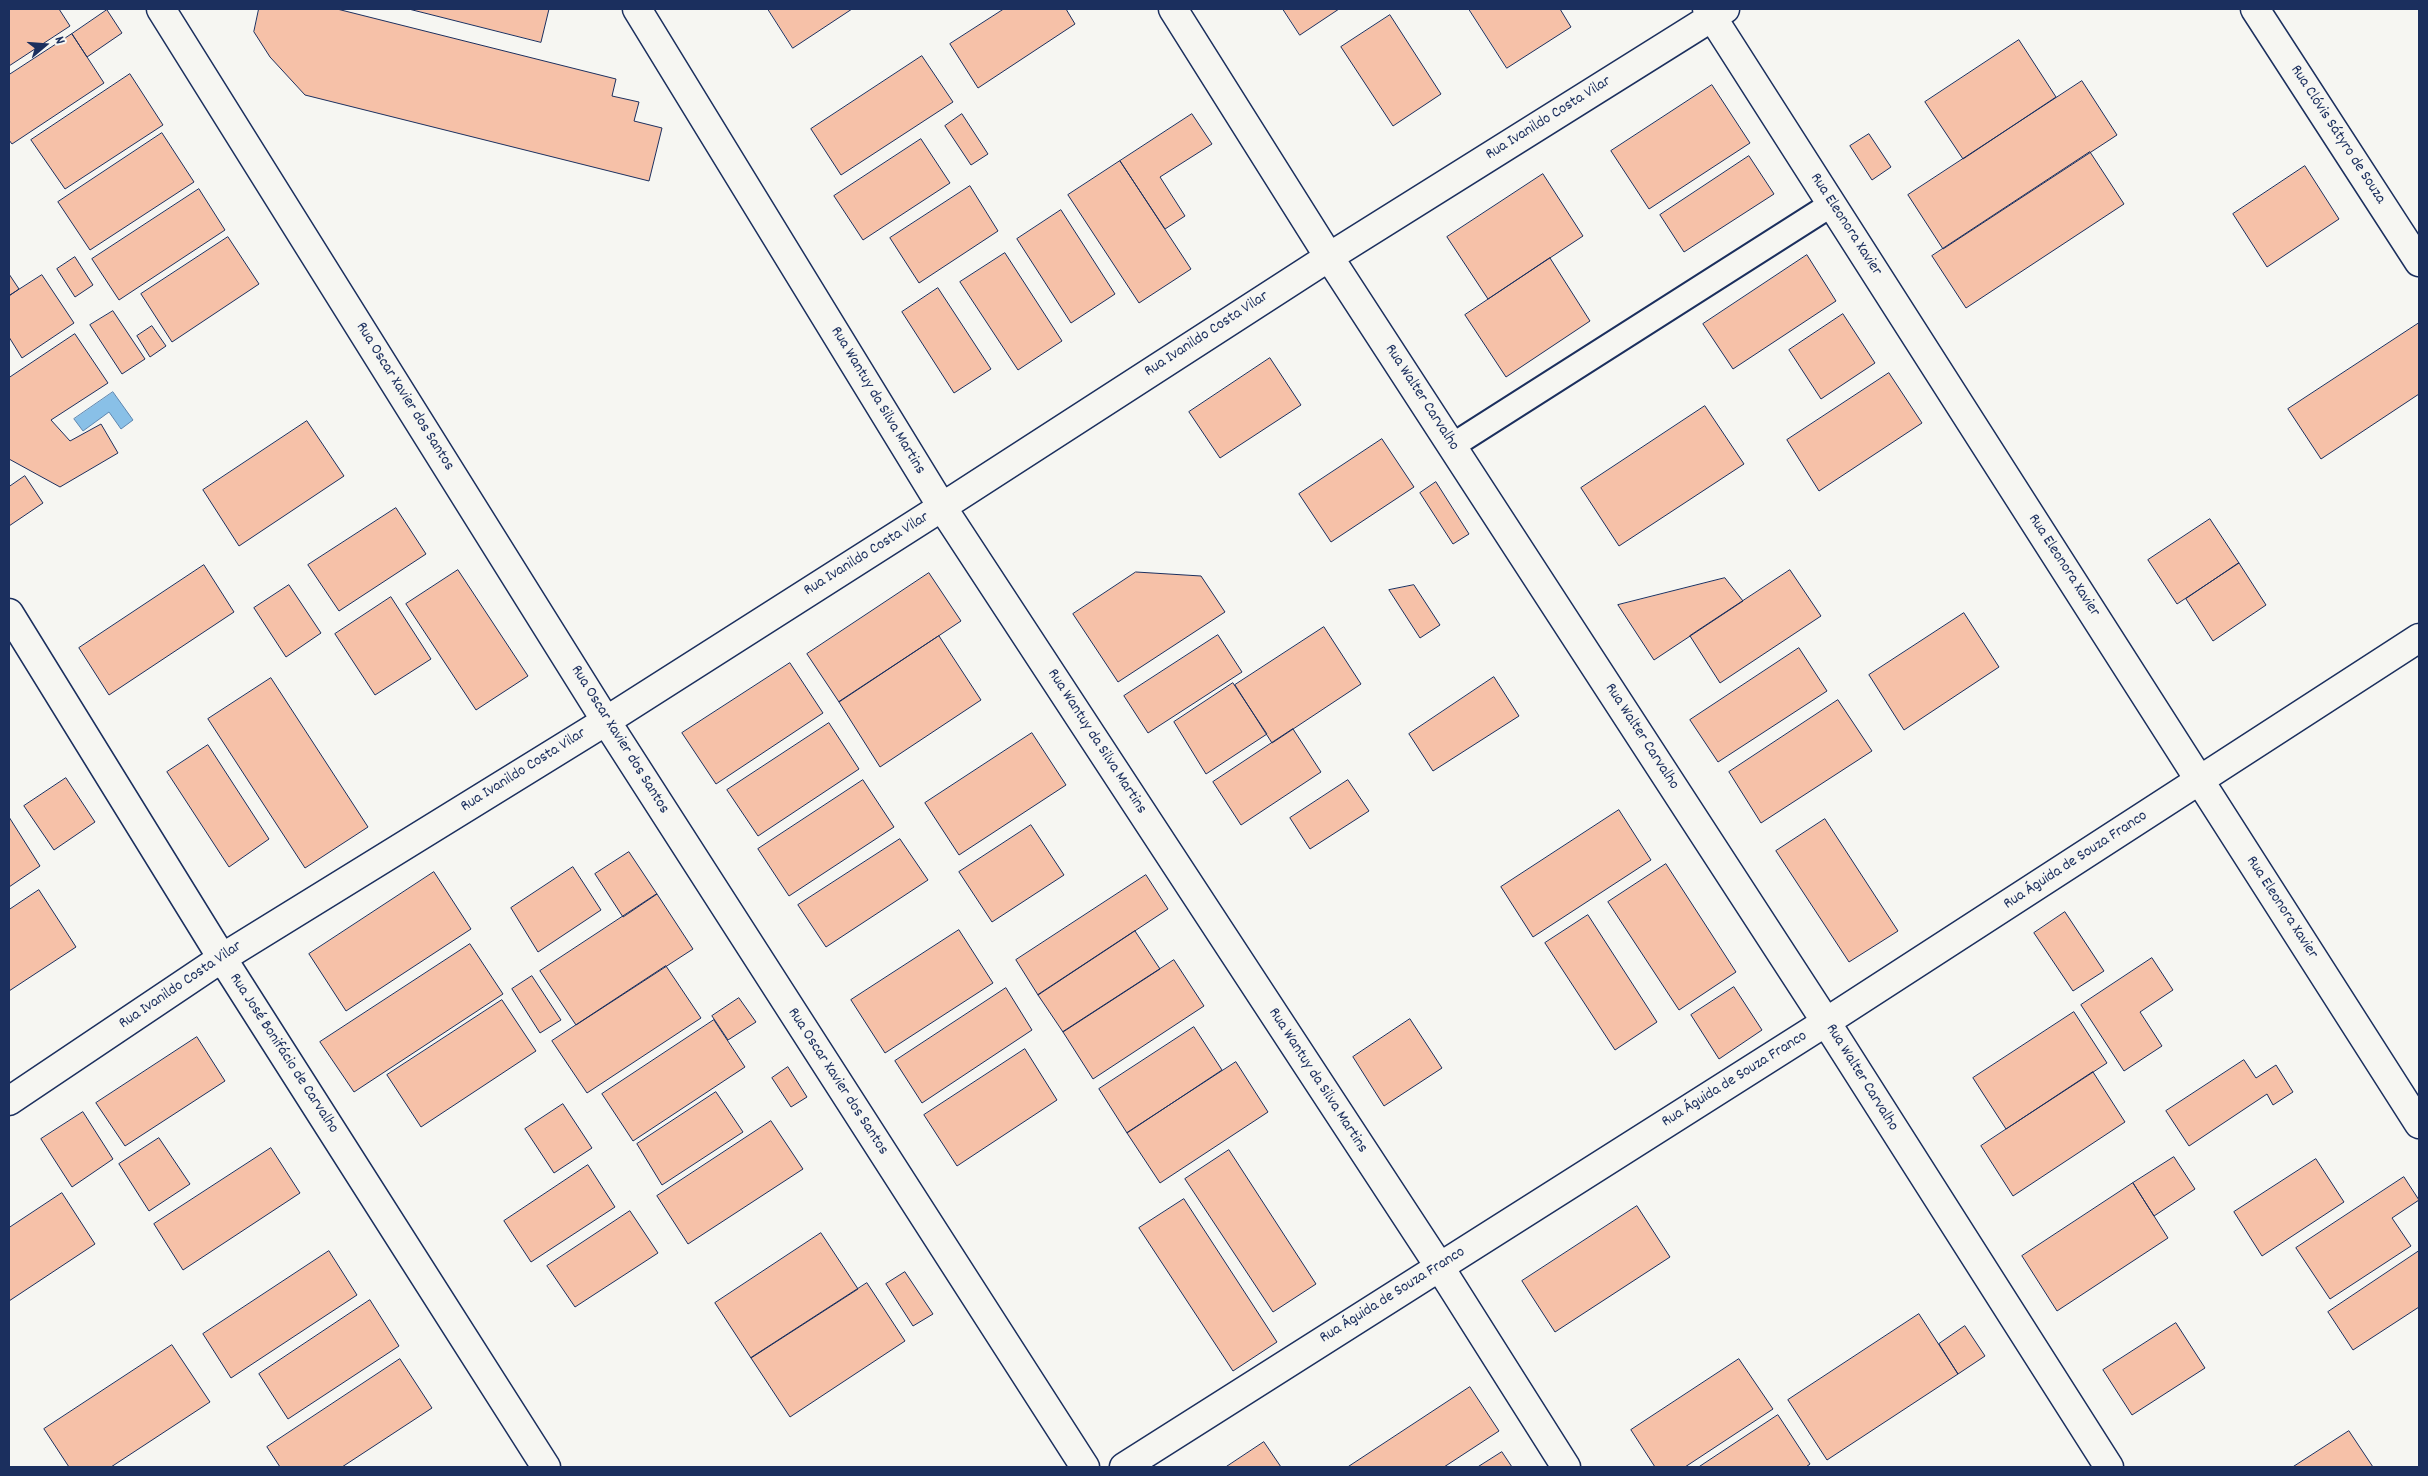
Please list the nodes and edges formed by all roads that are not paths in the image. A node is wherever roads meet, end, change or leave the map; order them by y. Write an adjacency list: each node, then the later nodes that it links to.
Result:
1 (161, 9): 13 (street, Rua Oscar Xavier dos Santos)
2 (637, 9): 10 (street, Rua Wantuy da Silva Martins)
3 (1173, 9): 7 (street, Rua Walter Carvalho)
4 (2256, 9): 8 (street, Rua Clóvis Sátyro de Souza)
5 (1715, 11): 6 (street, Rua Eleonora Xavier); 7 (street, Rua Ivanildo Costa Vilar)
6 (1832, 204): 9 (lane); 14 (street, Rua Eleonora Xavier)
7 (1329, 256): 9 (street, Rua Walter Carvalho); 10 (street, Rua Ivanildo Costa Vilar)
8 (2419, 262)
9 (1452, 446): 16 (street, Rua Walter Carvalho)
10 (942, 507): 13 (street, Rua Ivanildo Costa Vilar); 19 (street, Rua Wantuy da Silva Martins)
11 (9, 613): 15 (street, Rua José Bonifácio de Carvalho)
12 (2419, 638): 14 (street, Rua Águida de Souza Franco)
13 (606, 720): 15 (street, Rua Ivanildo Costa Vilar); 21 (street, Rua Oscar Xavier dos Santos)
14 (2200, 781): 16 (street, Rua Águida de Souza Franco); 18 (street, Rua Eleonora Xavier)
15 (222, 958): 17 (street, Rua Ivanildo Costa Vilar); 20 (street, Rua José Bonifácio de Carvalho)
16 (1826, 1022): 19 (street, Rua Águida de Souza Franco); 24 (street, Rua Walter Carvalho)
17 (9, 1101)
18 (2419, 1124)
19 (1439, 1266): 22 (street, Rua Águida de Souza Franco); 23 (street, Rua Wantuy da Silva Martins)
20 (546, 1467)
21 (1085, 1467)
22 (1124, 1467)
23 (1566, 1467)
24 (2108, 1467)

